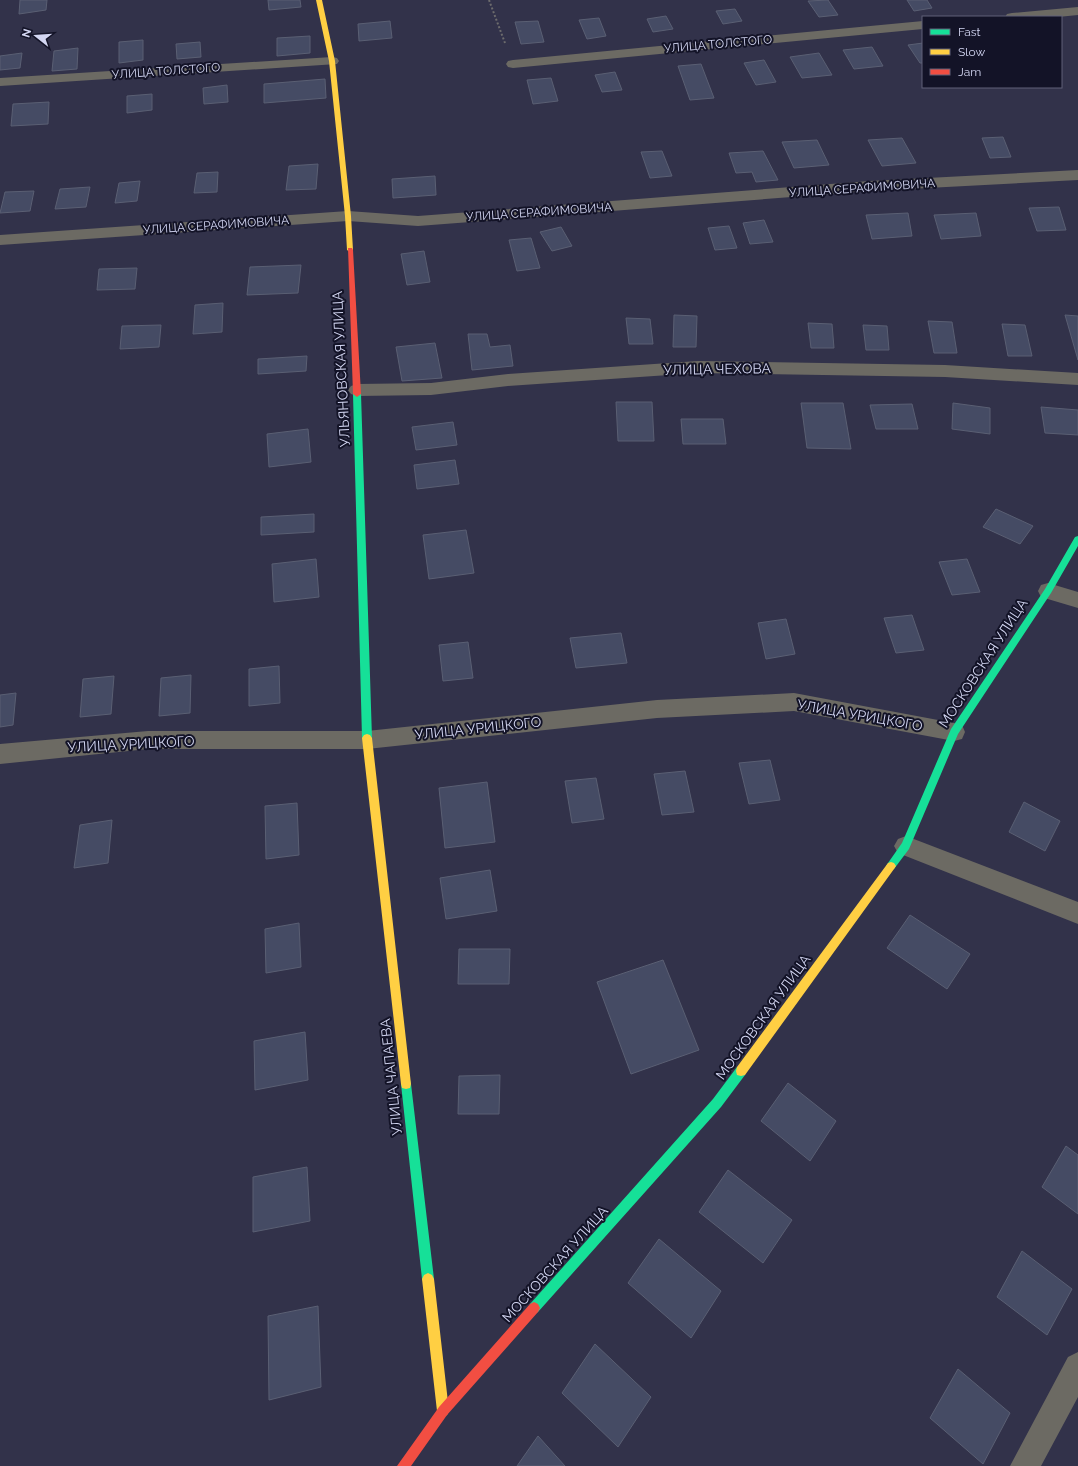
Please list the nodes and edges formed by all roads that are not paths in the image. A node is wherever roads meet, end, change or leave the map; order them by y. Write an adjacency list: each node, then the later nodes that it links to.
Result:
1 (319, 0): 5 (street, УЛЬЯНОВСКАЯ УЛИЦА)
2 (1078, 11): 3 (street)
3 (1023, 16)
4 (922, 25): 6 (street, УЛИЦА ТОЛСТОГО)
5 (332, 61): 7 (street, УЛИЦА ТОЛСТОГО); 9 (street, УЛЬЯНОВСКАЯ УЛИЦА)
6 (513, 64)
7 (0, 82)
8 (1078, 175): 9 (street, УЛИЦА СЕРАФИМОВИЧА)
9 (348, 216): 10 (street, УЛИЦА СЕРАФИМОВИЧА); 12 (street, УЛЬЯНОВСКАЯ УЛИЦА)
10 (0, 240)
11 (1078, 379): 12 (street, УЛИЦА ЧЕХОВА)
12 (357, 390): 17 (street, УЛЬЯНОВСКАЯ УЛИЦА)
13 (1078, 539): 14 (street, МОСКОВСКАЯ УЛИЦА)
14 (1048, 591): 15 (street); 16 (street, МОСКОВСКАЯ УЛИЦА)
15 (1078, 600)
16 (954, 732): 17 (street, УЛИЦА УРИЦКОГО); 19 (street, МОСКОВСКАЯ УЛИЦА)
17 (367, 740): 18 (street, УЛИЦА УРИЦКОГО); 22 (street, УЛИЦА ЧАПАЕВА)
18 (0, 754)
19 (906, 846): 20 (street); 22 (street, МОСКОВСКАЯ УЛИЦА)
20 (1078, 913)
21 (1078, 1368): 24 (street)
22 (443, 1411): 23 (street, МОСКОВСКАЯ УЛИЦА)
23 (403, 1466)
24 (1025, 1466)

